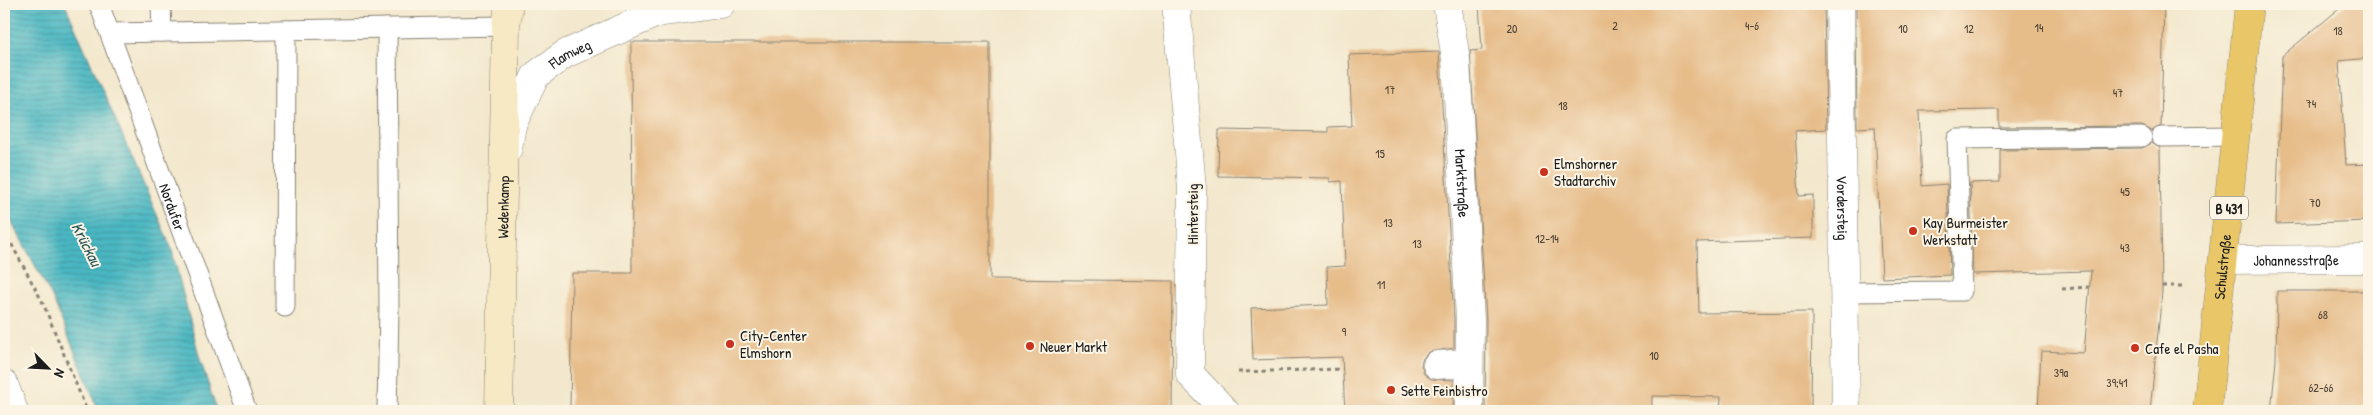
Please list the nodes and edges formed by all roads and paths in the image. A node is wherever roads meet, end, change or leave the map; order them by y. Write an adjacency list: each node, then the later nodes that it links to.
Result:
1 (98, 4): 12 (lane, Nordufer)
2 (161, 4): 11 (lane)
3 (721, 4): 16 (street, Flamweg)
4 (1176, 4): 29 (street, Hintersteig)
5 (1447, 4): 26 (street, Marktstraße)
6 (1840, 4): 24 (street, Vordersteig)
7 (2250, 4): 13 (main road, Schulstraße / B 431)
8 (507, 15): 9 (lane); 16 (main road, Wedenkamp)
9 (387, 28): 10 (lane); 34 (lane)
10 (286, 30): 11 (lane); 25 (lane)
11 (162, 32): 12 (lane)
12 (111, 33): 33 (lane, Nordufer)
13 (2236, 136): 15 (lane); 19 (main road, Schulstraße / B 431)
14 (2142, 137): 24 (lane)
15 (2161, 137)
16 (502, 189): 35 (main road, Wedenkamp)
17 (4, 230): 32 (path)
18 (2369, 259): 19 (street, Johannesstraße)
19 (2224, 260): 39 (main road, Schulstraße / B 431)
20 (2162, 286): 21 (path)
21 (2182, 286)
22 (2089, 287): 23 (path)
23 (2062, 289)
24 (1844, 292): 38 (street, Vordersteig)
25 (285, 307)
26 (1470, 363): 27 (street); 37 (street, Marktstraße)
27 (1437, 365)
28 (1343, 369): 29 (path)
29 (1190, 374): 36 (street)
30 (4, 384): 31 (street)
31 (14, 411)
32 (88, 411)
33 (247, 411)
34 (387, 411)
35 (499, 411)
36 (1225, 411)
37 (1469, 411)
38 (1846, 411)
39 (2207, 411)

